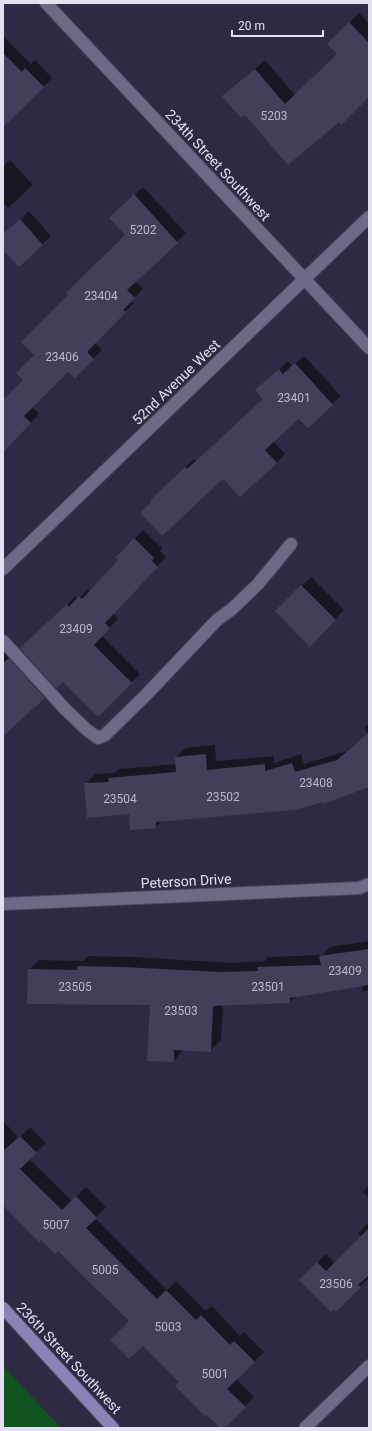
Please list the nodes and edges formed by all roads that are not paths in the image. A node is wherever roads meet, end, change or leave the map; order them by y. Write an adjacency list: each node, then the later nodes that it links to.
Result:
1 (46, 3): 3 (street, 234th Street Southwest)
2 (369, 217): 3 (street, 52nd Avenue West)
3 (304, 280): 4 (street, 234th Street Southwest); 6 (street, 52nd Avenue West)
4 (369, 348)
5 (291, 544): 7 (street)
6 (3, 569)
7 (3, 641)
8 (369, 884): 9 (street, Peterson Drive)
9 (3, 904)
10 (3, 1308): 12 (main road, 236th Street Southwest)
11 (369, 1366): 13 (street)
12 (113, 1428)
13 (305, 1428)

